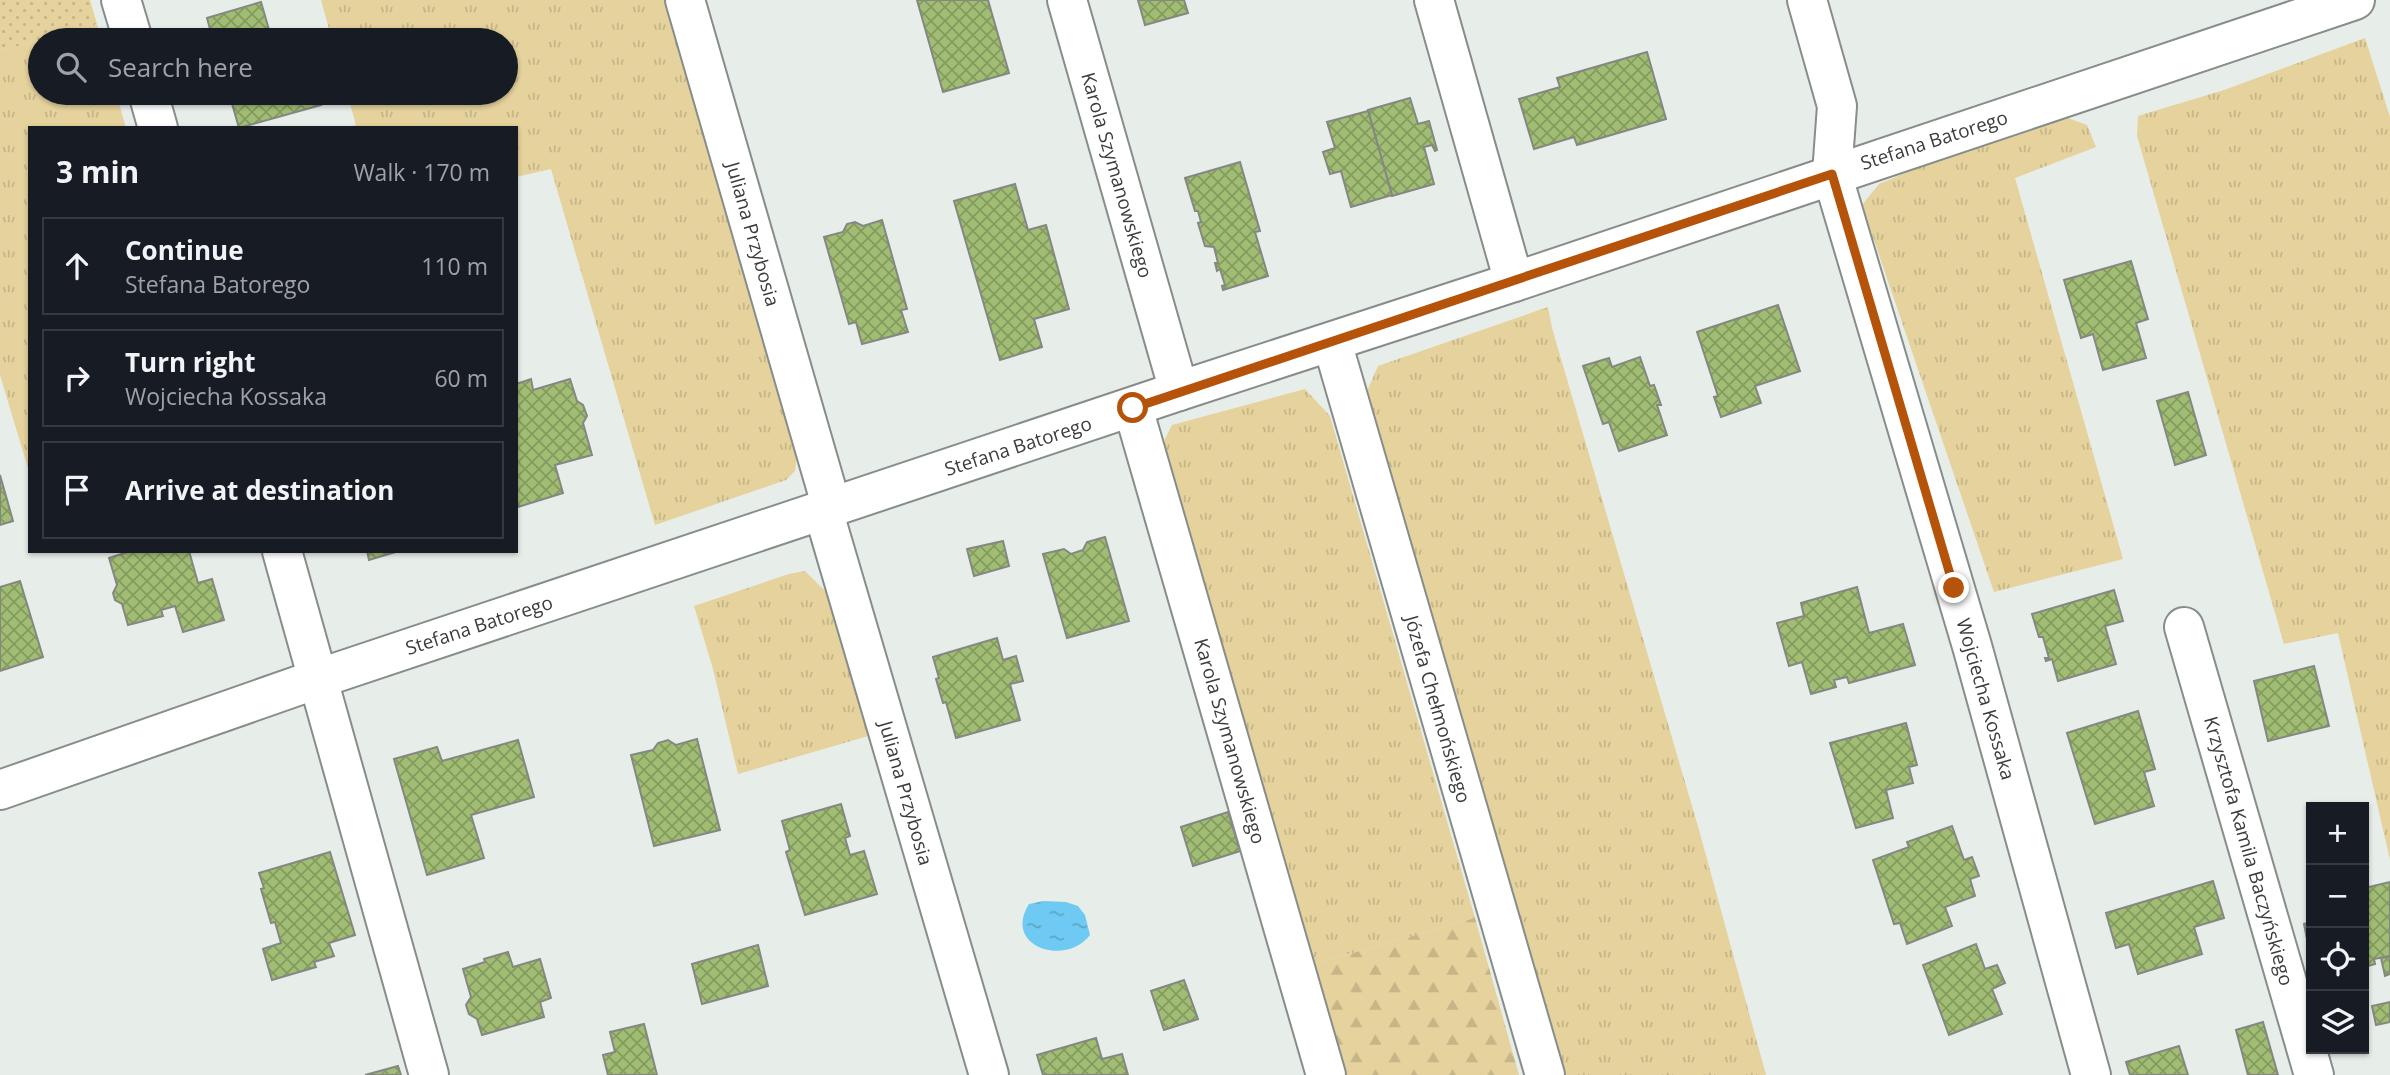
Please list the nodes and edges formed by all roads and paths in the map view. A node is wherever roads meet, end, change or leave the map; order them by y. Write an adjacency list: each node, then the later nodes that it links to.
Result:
1 (121, 0): 7 (street)
2 (685, 0): 15 (street, Juliana Przybosia)
3 (1067, 0): 13 (street, Karola Szymanowskiego)
4 (1434, 0): 11 (street)
5 (1807, 0): 10 (street, Wojciecha Kossaka)
6 (2355, 0): 10 (street, Stefana Batorego)
7 (129, 28)
8 (151, 105): 9 (street)
9 (157, 126)
10 (1832, 174): 11 (street, Stefana Batorego); 24 (street, Wojciecha Kossaka)
11 (1514, 282): 12 (street, Stefana Batorego)
12 (1332, 342): 13 (street, Stefana Batorego); 23 (street, Józefa Chełmońskiego)
13 (1180, 391): 14 (street, Stefana Batorego)
14 (1133, 408): 15 (street, Stefana Batorego); 22 (street, Karola Szymanowskiego)
15 (828, 509): 18 (street, Stefana Batorego); 21 (street, Juliana Przybosia)
16 (283, 553): 18 (street)
17 (2184, 627): 25 (street, Krzysztofa Kamila Baczyńskiego)
18 (320, 678): 19 (street, Stefana Batorego); 20 (street)
19 (0, 789)
20 (429, 1075)
21 (989, 1075)
22 (1326, 1075)
23 (1545, 1075)
24 (2091, 1075)
25 (2314, 1075)

